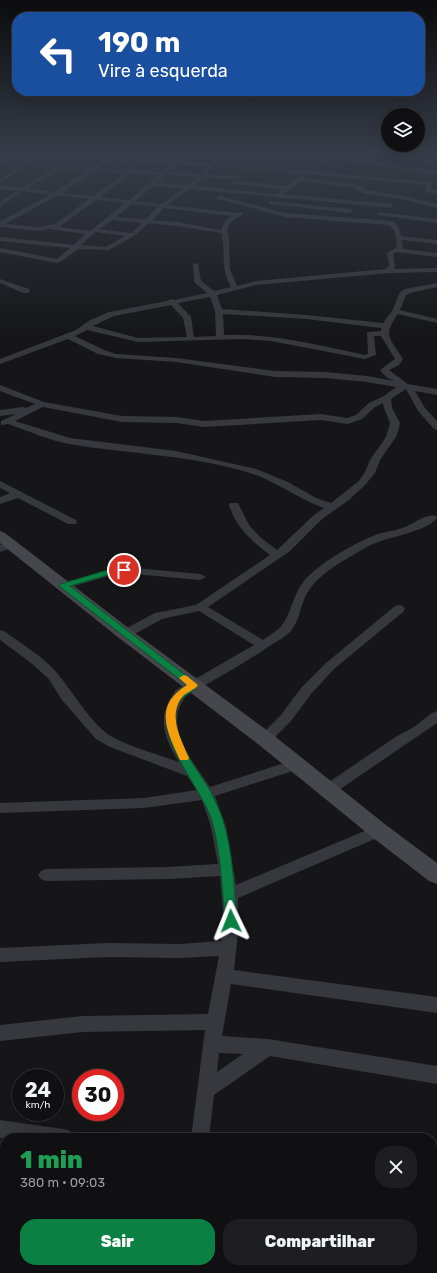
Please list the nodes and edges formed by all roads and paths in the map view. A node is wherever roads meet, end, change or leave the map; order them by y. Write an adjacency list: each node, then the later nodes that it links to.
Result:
1 (19, 214): 13 (street)
2 (73, 214): 15 (street)
3 (115, 214): 9 (street)
4 (155, 214): 10 (street)
5 (239, 214): 17 (street)
6 (284, 214): 12 (street)
7 (385, 214): 8 (street)
8 (391, 215): 11 (street); 12 (street)
9 (110, 218): 10 (street); 16 (street)
10 (148, 221): 17 (street); 18 (street)
11 (437, 221)
12 (392, 224): 14 (street); 19 (street)
13 (0, 225): 15 (street)
14 (403, 225)
15 (51, 228): 16 (street)
16 (93, 231): 18 (street); 22 (street)
17 (224, 232): 31 (street)
18 (132, 234): 22 (street)
19 (398, 238): 21 (street); 24 (street)
20 (0, 239): 22 (street)
21 (437, 242)
22 (76, 247): 23 (street)
23 (0, 250)
24 (401, 250): 25 (street); 28 (street)
25 (437, 254)
26 (195, 264): 33 (street)
27 (437, 270): 28 (street)
28 (389, 271): 31 (street)
29 (0, 281): 32 (street)
30 (437, 285): 36 (street)
31 (235, 288): 33 (street)
32 (26, 291)
33 (213, 294): 34 (street); 35 (street)
34 (171, 301): 38 (street); 42 (street)
35 (219, 311): 39 (street); 41 (street)
36 (396, 311): 37 (street); 39 (street)
37 (437, 321)
38 (85, 327): 40 (street); 42 (street)
39 (385, 329): 41 (street); 44 (street)
40 (69, 336): 43 (street); 44 (street)
41 (220, 336): 42 (street)
42 (191, 339)
43 (0, 362)
44 (406, 386): 46 (street); 47 (street); 52 (street)
45 (0, 388): 48 (street)
46 (437, 392)
47 (387, 398): 48 (street); 57 (street)
48 (42, 404): 49 (street)
49 (30, 409): 50 (street); 51 (street)
50 (0, 413)
51 (4, 423): 57 (street)
52 (437, 427)
53 (0, 484): 54 (street)
54 (18, 494): 55 (street); 59 (street)
55 (0, 501)
56 (234, 506): 61 (street)
57 (332, 507): 61 (street)
58 (432, 518): 68 (street)
59 (72, 522)
60 (4, 543): 63 (street)
61 (277, 555): 64 (street)
62 (200, 576): 63 (street)
63 (64, 586): 67 (street)
64 (200, 607): 67 (street); 68 (street)
65 (399, 609): 71 (street)
66 (0, 634): 73 (street)
67 (126, 634): 69 (street)
68 (264, 645): 69 (street)
69 (194, 685): 71 (street); 73 (street)
70 (437, 716): 74 (street)
71 (265, 739): 72 (street)
72 (297, 764): 74 (street); 75 (street)
73 (191, 772): 75 (street)
74 (328, 790): 77 (street)
75 (206, 794): 76 (street); 78 (street)
76 (0, 808)
77 (379, 831): 79 (street); 81 (street)
78 (226, 869): 80 (street); 81 (street)
79 (435, 870)
80 (46, 875)
81 (230, 895): 82 (street)
82 (228, 948): 83 (street); 84 (street)
83 (0, 955)
84 (224, 976): 85 (street); 86 (street)
85 (437, 1005)
86 (215, 1022): 87 (street); 88 (street)
87 (0, 1033)
88 (211, 1044): 89 (street); 91 (street)
89 (268, 1048): 90 (street); 91 (street)
90 (437, 1076)
91 (205, 1090): 94 (street)
92 (0, 1129): 93 (street)
93 (28, 1133)
94 (201, 1133)

